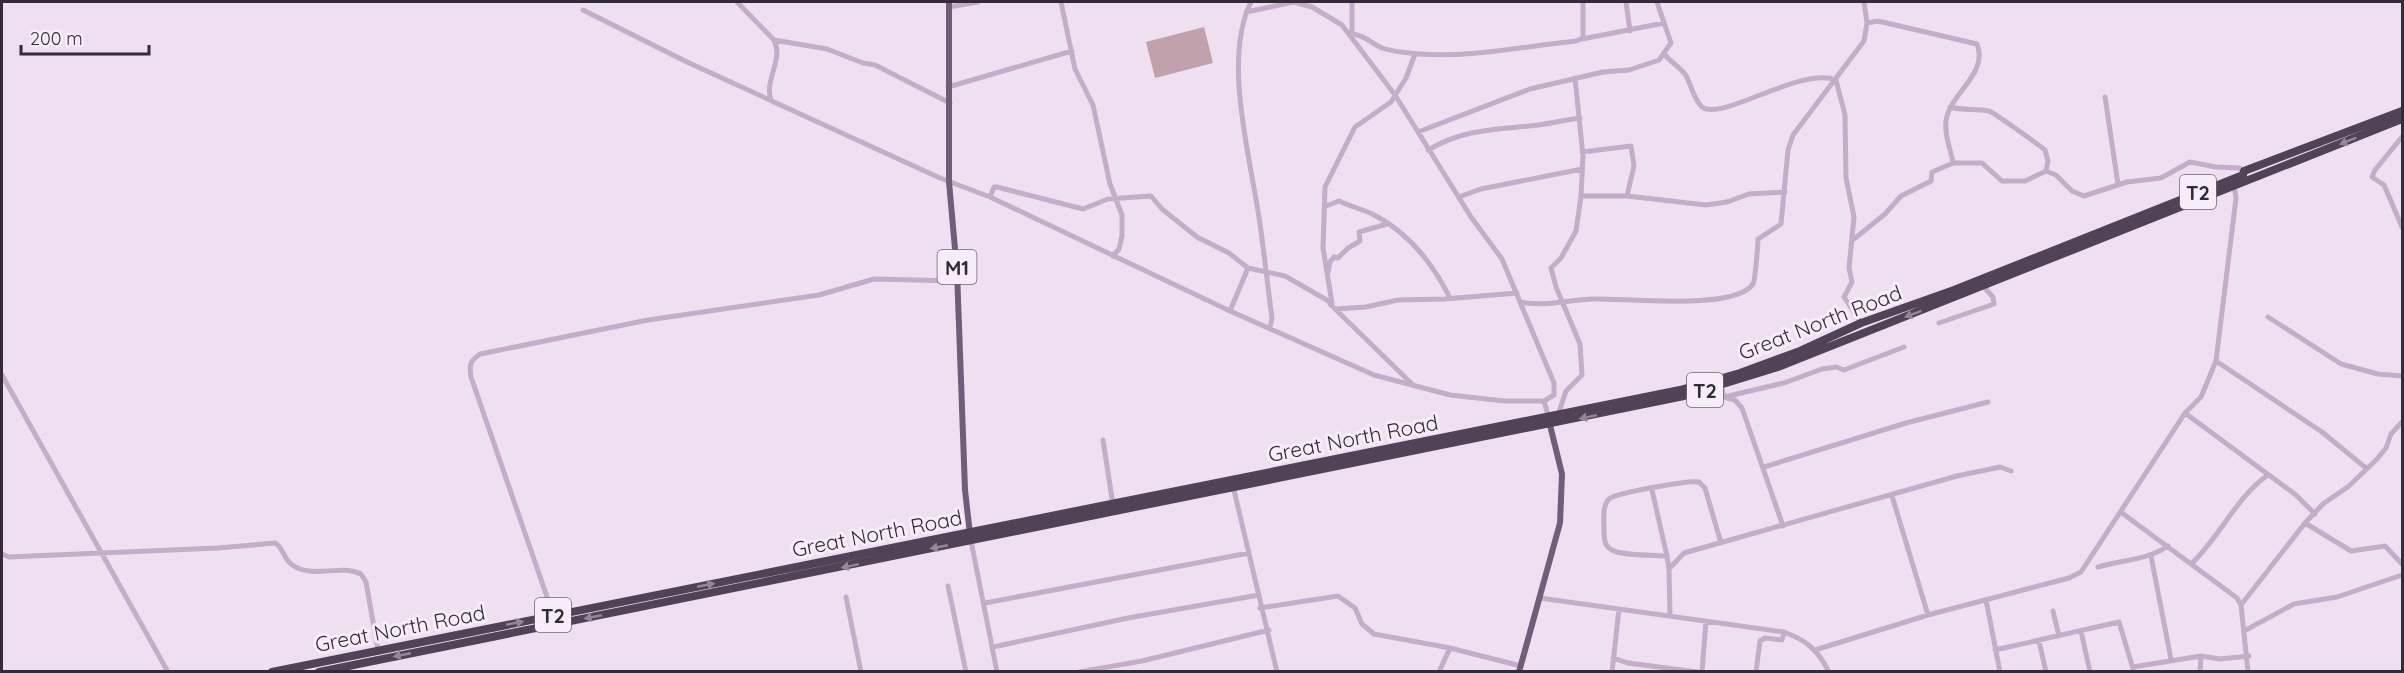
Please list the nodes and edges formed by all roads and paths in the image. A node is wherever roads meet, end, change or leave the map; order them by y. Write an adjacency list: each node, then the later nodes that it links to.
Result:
1 (737, 2): 18 (street)
2 (978, 2): 10 (street)
3 (1061, 2): 19 (street)
4 (1251, 2): 12 (street)
5 (1352, 2): 16 (street)
6 (1583, 2): 17 (street)
7 (1626, 2): 15 (street)
8 (1657, 2): 13 (street)
9 (1864, 2): 14 (street)
10 (949, 4): 24 (main road, M1)
11 (583, 10): 27 (street)
12 (1246, 12): 16 (street); 56 (street)
13 (1664, 22): 15 (street); 21 (street)
14 (1867, 23): 23 (street); 29 (street)
15 (1630, 31): 17 (street)
16 (1352, 35): 20 (street); 25 (street)
17 (1580, 39): 20 (street)
18 (774, 40): 27 (street); 28 (street)
19 (1072, 51): 24 (street); 49 (street)
20 (1415, 54): 25 (street)
21 (1665, 55): 22 (street); 23 (street)
22 (1575, 78): 31 (street); 33 (street)
23 (1836, 80): 44 (street); 53 (street)
24 (948, 87): 28 (main road, M1)
25 (1395, 95): 33 (street); 50 (street)
26 (2105, 97): 43 (street)
27 (771, 100): 41 (street)
28 (950, 104): 41 (main road, M1)
29 (1950, 107): 37 (street); 39 (street)
30 (2403, 111): 40 (highway, Great North Road / T2)
31 (1580, 118): 35 (street); 36 (street)
32 (2403, 119): 42 (highway, Great North Road / T2, one-way to 42)
33 (1418, 132): 35 (street)
34 (2403, 137): 52 (street)
35 (1428, 150): 48 (street)
36 (1582, 152): 38 (street); 46 (street)
37 (1953, 163): 39 (street); 53 (street)
38 (1582, 169): 45 (street); 48 (street)
39 (2046, 171): 43 (street)
40 (2244, 171): 42 (highway, Great North Road / T2); 43 (street)
41 (949, 182): 47 (street); 58 (main road, M1)
42 (2233, 182): 59 (highway, Great North Road / T2); 68 (highway, Great North Road / T2); 72 (street)
43 (2118, 184)
44 (1785, 192): 46 (street); 63 (street)
45 (1581, 196): 46 (street); 63 (street)
46 (1627, 196)
47 (990, 197): 49 (street); 54 (street)
48 (1459, 197): 60 (street)
49 (1114, 199): 54 (street); 55 (street)
50 (1326, 206): 51 (street); 57 (street)
51 (1387, 224): 57 (street); 61 (street)
52 (2403, 227)
53 (1854, 238): 68 (street)
54 (1113, 256): 66 (street)
55 (1248, 268): 56 (street); 66 (street)
56 (1265, 272): 64 (street); 70 (street)
57 (1328, 277): 64 (street)
58 (957, 281): 98 (main road, M1); 121 (street)
59 (1983, 286): 69 (street); 76 (highway, Great North Road / T2, one-way to 76)
60 (1517, 292): 61 (street); 62 (street)
61 (1450, 298): 65 (street)
62 (1520, 302): 63 (street); 78 (street)
63 (1564, 302): 80 (street)
64 (1332, 303): 65 (street)
65 (1335, 309): 75 (street)
66 (1230, 311): 70 (street)
67 (2268, 317): 74 (street)
68 (1861, 323): 80 (highway, Great North Road / T2)
69 (1939, 323)
70 (1270, 328): 75 (street)
71 (1904, 347): 77 (street)
72 (2216, 361): 81 (street); 87 (street)
73 (2, 375): 101 (street)
74 (2403, 376)
75 (1412, 384): 78 (street)
76 (1721, 386): 77 (street); 84 (highway, Great North Road / T2, one-way to 84)
77 (1724, 397): 86 (street)
78 (1544, 401): 82 (street)
79 (1988, 402): 86 (street)
80 (1559, 412): 82 (highway, Great North Road / T2)
81 (2186, 414): 89 (street); 94 (street)
82 (1548, 415): 84 (main road); 93 (highway, Great North Road / T2)
83 (2403, 422): 87 (street)
84 (1550, 425): 90 (highway, Great North Road / T2); 114 (main road)
85 (1103, 440): 93 (street)
86 (1764, 467): 97 (street)
87 (2366, 468): 95 (street)
88 (2011, 471): 92 (street)
89 (2268, 475): 95 (street); 106 (street)
90 (1233, 486): 98 (highway, Great North Road / T2); 102 (street)
91 (1652, 490): 99 (street); 104 (street); 104 (street)
92 (1892, 496): 97 (street); 122 (street)
93 (1113, 505): 98 (highway, Great North Road / T2)
94 (2122, 513): 100 (street); 115 (street)
95 (2315, 514): 96 (street)
96 (2305, 523): 107 (street); 117 (street)
97 (1783, 526): 99 (street)
98 (970, 537): 116 (street); 121 (highway, Great North Road / T2, one-way to 98); 125 (highway, Great North Road / T2, one-way to 125)
99 (1721, 543): 109 (street)
100 (2168, 546): 105 (street); 106 (street)
101 (102, 552): 103 (street); 135 (street); 144 (street)
102 (1249, 553): 112 (street); 116 (street)
103 (2, 554)
104 (1666, 556): 109 (street)
105 (2151, 556): 108 (street); 141 (street)
106 (2192, 563): 117 (street)
107 (2403, 564)
108 (2098, 567)
109 (1669, 569): 123 (street)
110 (2403, 576): 128 (street)
111 (948, 586): 148 (street)
112 (1259, 595): 118 (street); 133 (street)
113 (846, 597): 147 (street)
114 (1540, 598): 119 (street); 142 (main road)
115 (1986, 600): 122 (street); 137 (street)
116 (985, 603): 133 (street)
117 (2241, 605): 128 (street)
118 (1260, 608): 126 (street); 134 (street)
119 (1619, 609): 123 (street); 140 (street)
120 (2054, 611): 131 (street)
121 (554, 615): 125 (street); 130 (highway, Great North Road / T2, one-way to 121)
122 (1928, 615): 136 (street)
123 (1670, 616): 124 (street)
124 (1706, 621): 129 (street); 154 (street)
125 (556, 624): 130 (highway, Great North Road / T2)
126 (1269, 630): 150 (street); 151 (street)
127 (2081, 631): 131 (street); 143 (street); 159 (street)
128 (2244, 631): 139 (street)
129 (1784, 632): 136 (street); 155 (street)
130 (478, 635): 135 (highway, Great North Road / T2); 146 (highway, Great North Road / T2, one-way to 146)
131 (2059, 636): 132 (street)
132 (2039, 640): 137 (street); 158 (street)
133 (993, 647): 149 (street)
134 (1450, 648): 142 (street); 152 (street)
135 (378, 650): 145 (highway, Great North Road / T2)
136 (1815, 650): 156 (street)
137 (1995, 650): 157 (street)
138 (2201, 656): 139 (street); 141 (street); 160 (street)
139 (2248, 656): 161 (street)
140 (1613, 658): 153 (street); 154 (street)
141 (2171, 659): 143 (street)
142 (1520, 669)
143 (2134, 669)
144 (168, 672)
145 (272, 672)
146 (319, 672)
147 (861, 672)
148 (966, 672)
149 (997, 672)
150 (1078, 672)
151 (1277, 672)
152 (1440, 672)
153 (1612, 672)
154 (1700, 672)
155 (1756, 672)
156 (1829, 672)
157 (2000, 672)
158 (2046, 672)
159 (2090, 672)
160 (2200, 672)
161 (2248, 672)

